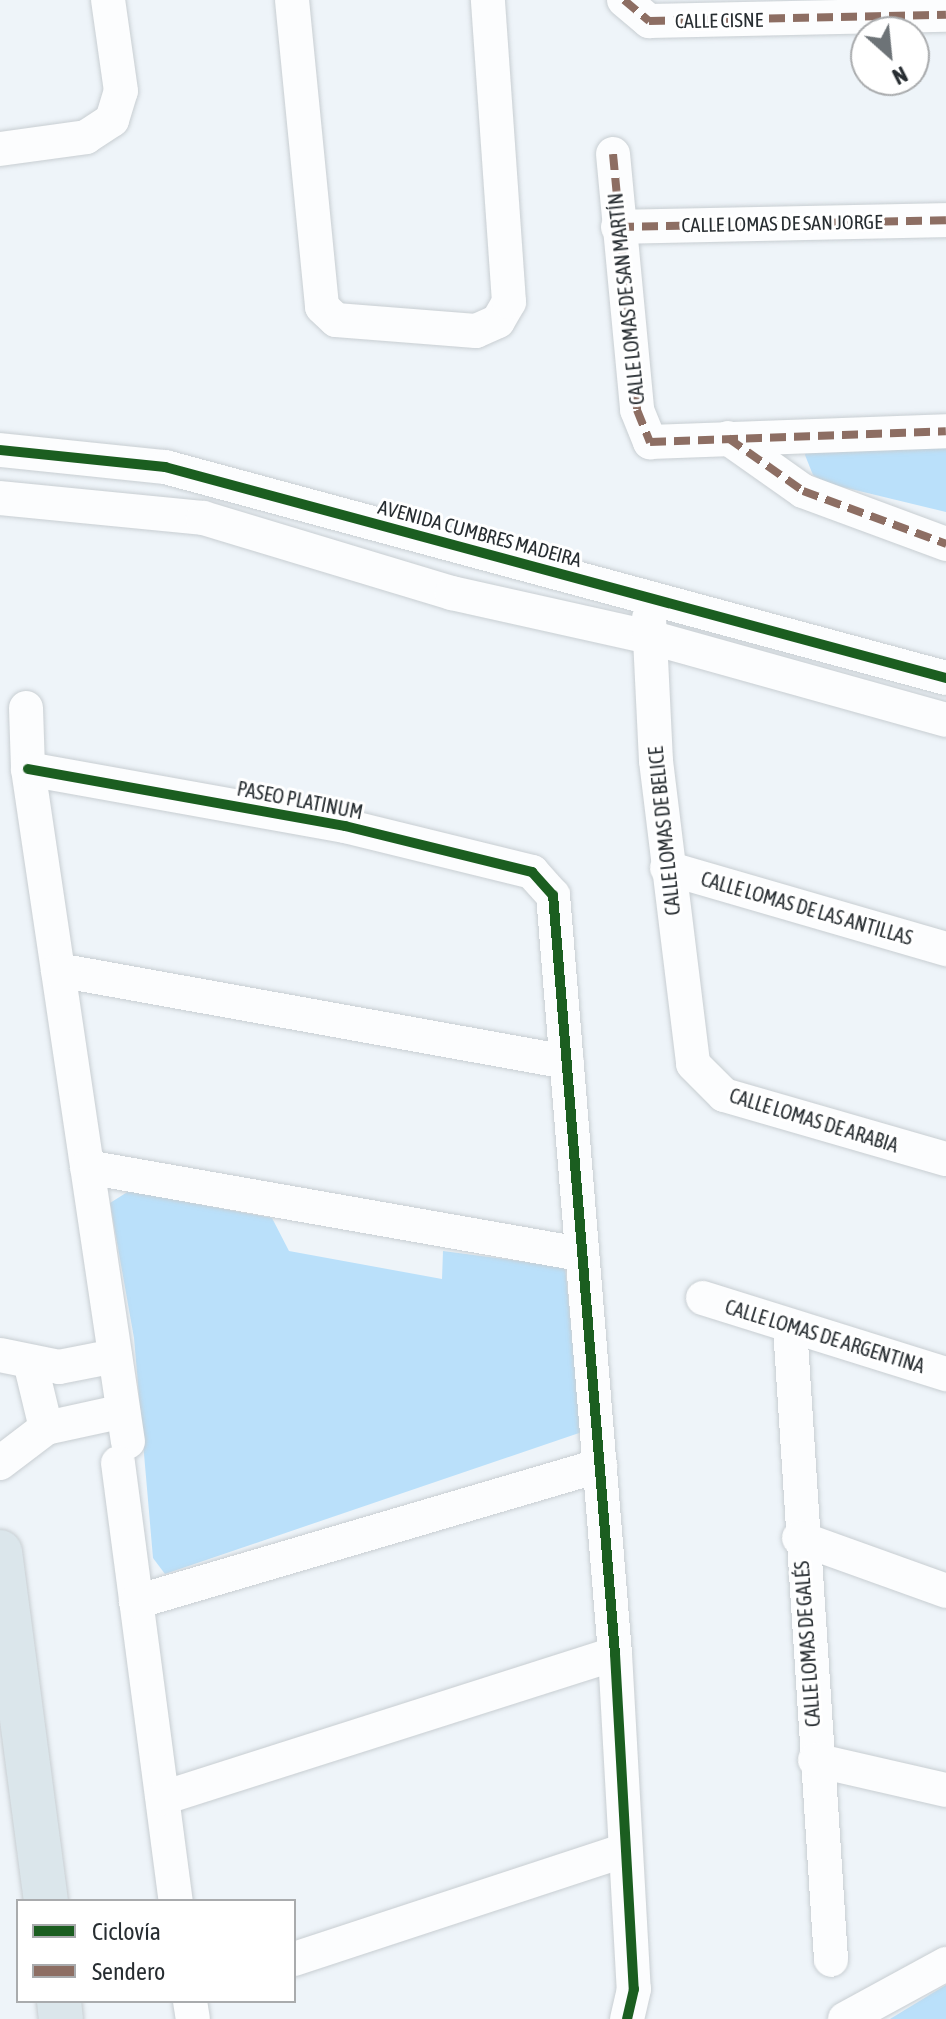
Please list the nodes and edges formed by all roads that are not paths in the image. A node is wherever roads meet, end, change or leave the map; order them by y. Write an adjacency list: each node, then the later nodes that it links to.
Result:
1 (108, 0): 6 (street)
2 (292, 0): 3 (street)
3 (488, 0)
4 (631, 9): 5 (street, CALLE CISNE)
5 (946, 15)
6 (0, 149)
7 (613, 154): 9 (street, CALLE LOMAS DE SAN MARTÍN)
8 (946, 220): 9 (street, CALLE LOMAS DE SAN JORGE)
9 (618, 227): 11 (street, CALLE LOMAS DE SAN MARTÍN)
10 (946, 431): 11 (street)
11 (728, 438): 14 (street)
12 (0, 450): 15 (street, AVENIDA CUMBRES MADEIRA)
13 (0, 498): 16 (street)
14 (946, 544)
15 (650, 597): 16 (street, CALLE LOMAS DE BELICE); 17 (street, AVENIDA CUMBRES MADEIRA)
16 (649, 637): 19 (street); 21 (street, CALLE LOMAS DE BELICE)
17 (946, 678)
18 (26, 708): 20 (street)
19 (946, 720)
20 (28, 769): 23 (street); 24 (street, PASEO PLATINUM)
21 (667, 868): 22 (street, CALLE LOMAS DE LAS ANTILLAS); 25 (street, CALLE LOMAS DE BELICE)
22 (946, 949)
23 (58, 970): 24 (street); 27 (street)
24 (567, 1062): 28 (street)
25 (693, 1064): 26 (street, CALLE LOMAS DE ARABIA)
26 (946, 1159)
27 (87, 1167): 28 (street); 31 (street)
28 (580, 1254): 37 (street)
29 (703, 1298): 30 (street, CALLE LOMAS DE ARGENTINA)
30 (790, 1327): 33 (street, CALLE LOMAS DE ARGENTINA); 38 (street, CALLE LOMAS DE GALÉS)
31 (115, 1356): 32 (street); 35 (street)
32 (16, 1360): 34 (street)
33 (946, 1374)
34 (46, 1428): 35 (street); 36 (street)
35 (123, 1439): 41 (street)
36 (0, 1463)
37 (600, 1465): 41 (street); 42 (street)
38 (799, 1538): 40 (street); 43 (street, CALLE LOMAS DE GALÉS)
39 (0, 1552): 47 (main road)
40 (946, 1591)
41 (136, 1602): 45 (street)
42 (615, 1654): 45 (street); 46 (street)
43 (815, 1760): 44 (street); 50 (street, CALLE LOMAS DE GALÉS)
44 (946, 1790)
45 (163, 1798): 48 (street)
46 (623, 1851): 49 (street); 52 (street)
47 (46, 1899)
48 (176, 1899)
49 (296, 1958)
50 (831, 1960)
51 (946, 1964): 53 (street)
52 (627, 2019)
53 (845, 2019)

